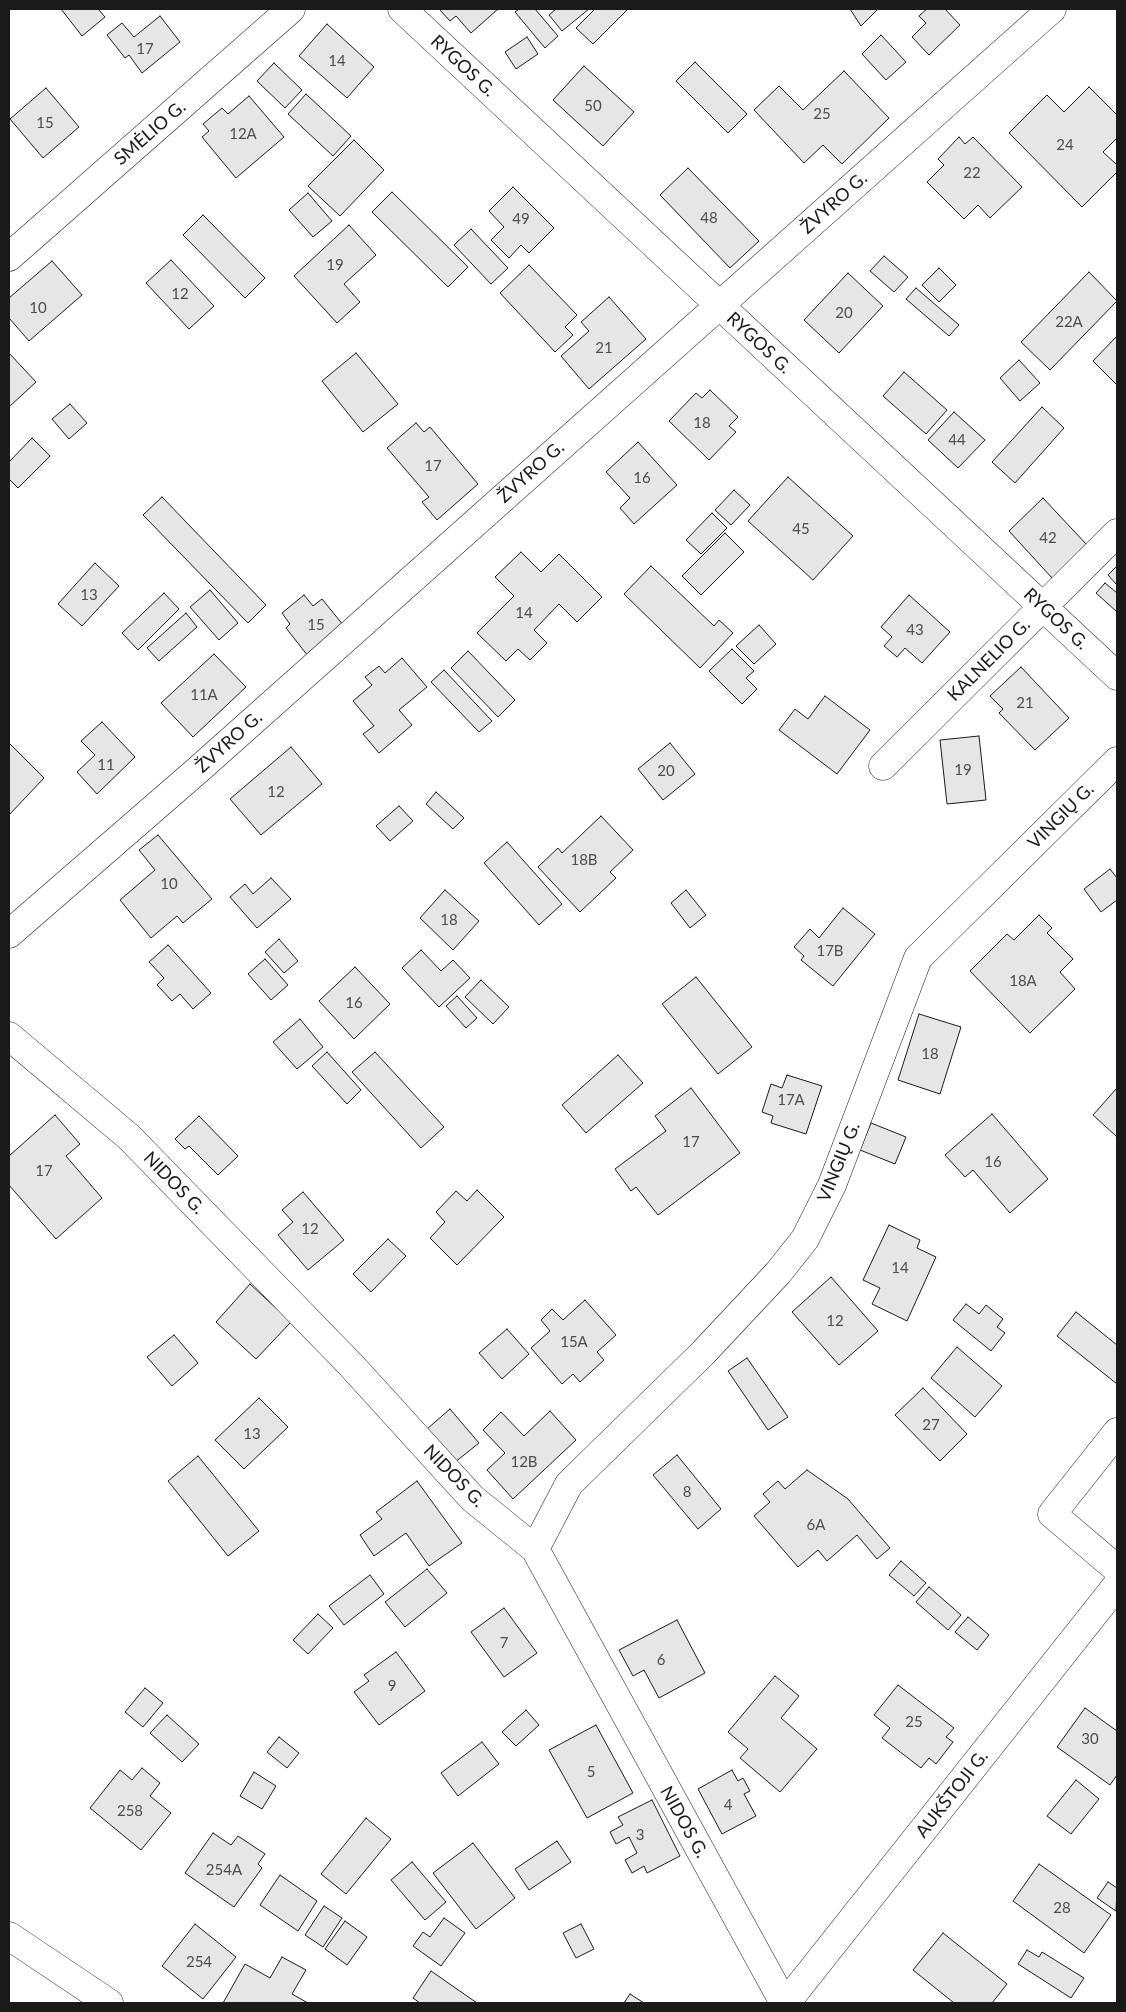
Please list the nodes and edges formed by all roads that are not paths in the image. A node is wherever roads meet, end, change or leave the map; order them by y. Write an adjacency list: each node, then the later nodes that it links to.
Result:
1 (291, 9): 4 (main road, SMĖLIO G.)
2 (402, 9): 5 (main road, RYGOS G.)
3 (1052, 9): 5 (main road, ŽVYRO G.)
4 (9, 257)
5 (719, 305): 7 (main road, RYGOS G.); 11 (main road, ŽVYRO G.)
6 (1117, 533): 7 (main road, KALNELIO G.)
7 (1042, 607): 8 (main road, RYGOS G.); 10 (main road, KALNELIO G.)
8 (1117, 676)
9 (1117, 761): 14 (main road, VINGIŲ G.)
10 (883, 766)
11 (9, 934)
12 (9, 1036): 14 (main road, NIDOS G.)
13 (1117, 1432): 15 (main road)
14 (535, 1549): 19 (main road, NIDOS G.)
15 (1117, 1569)
16 (1117, 1585): 19 (main road, AUKŠTOJI G.)
17 (9, 1936): 18 (main road)
18 (109, 2003)
19 (785, 2003)

